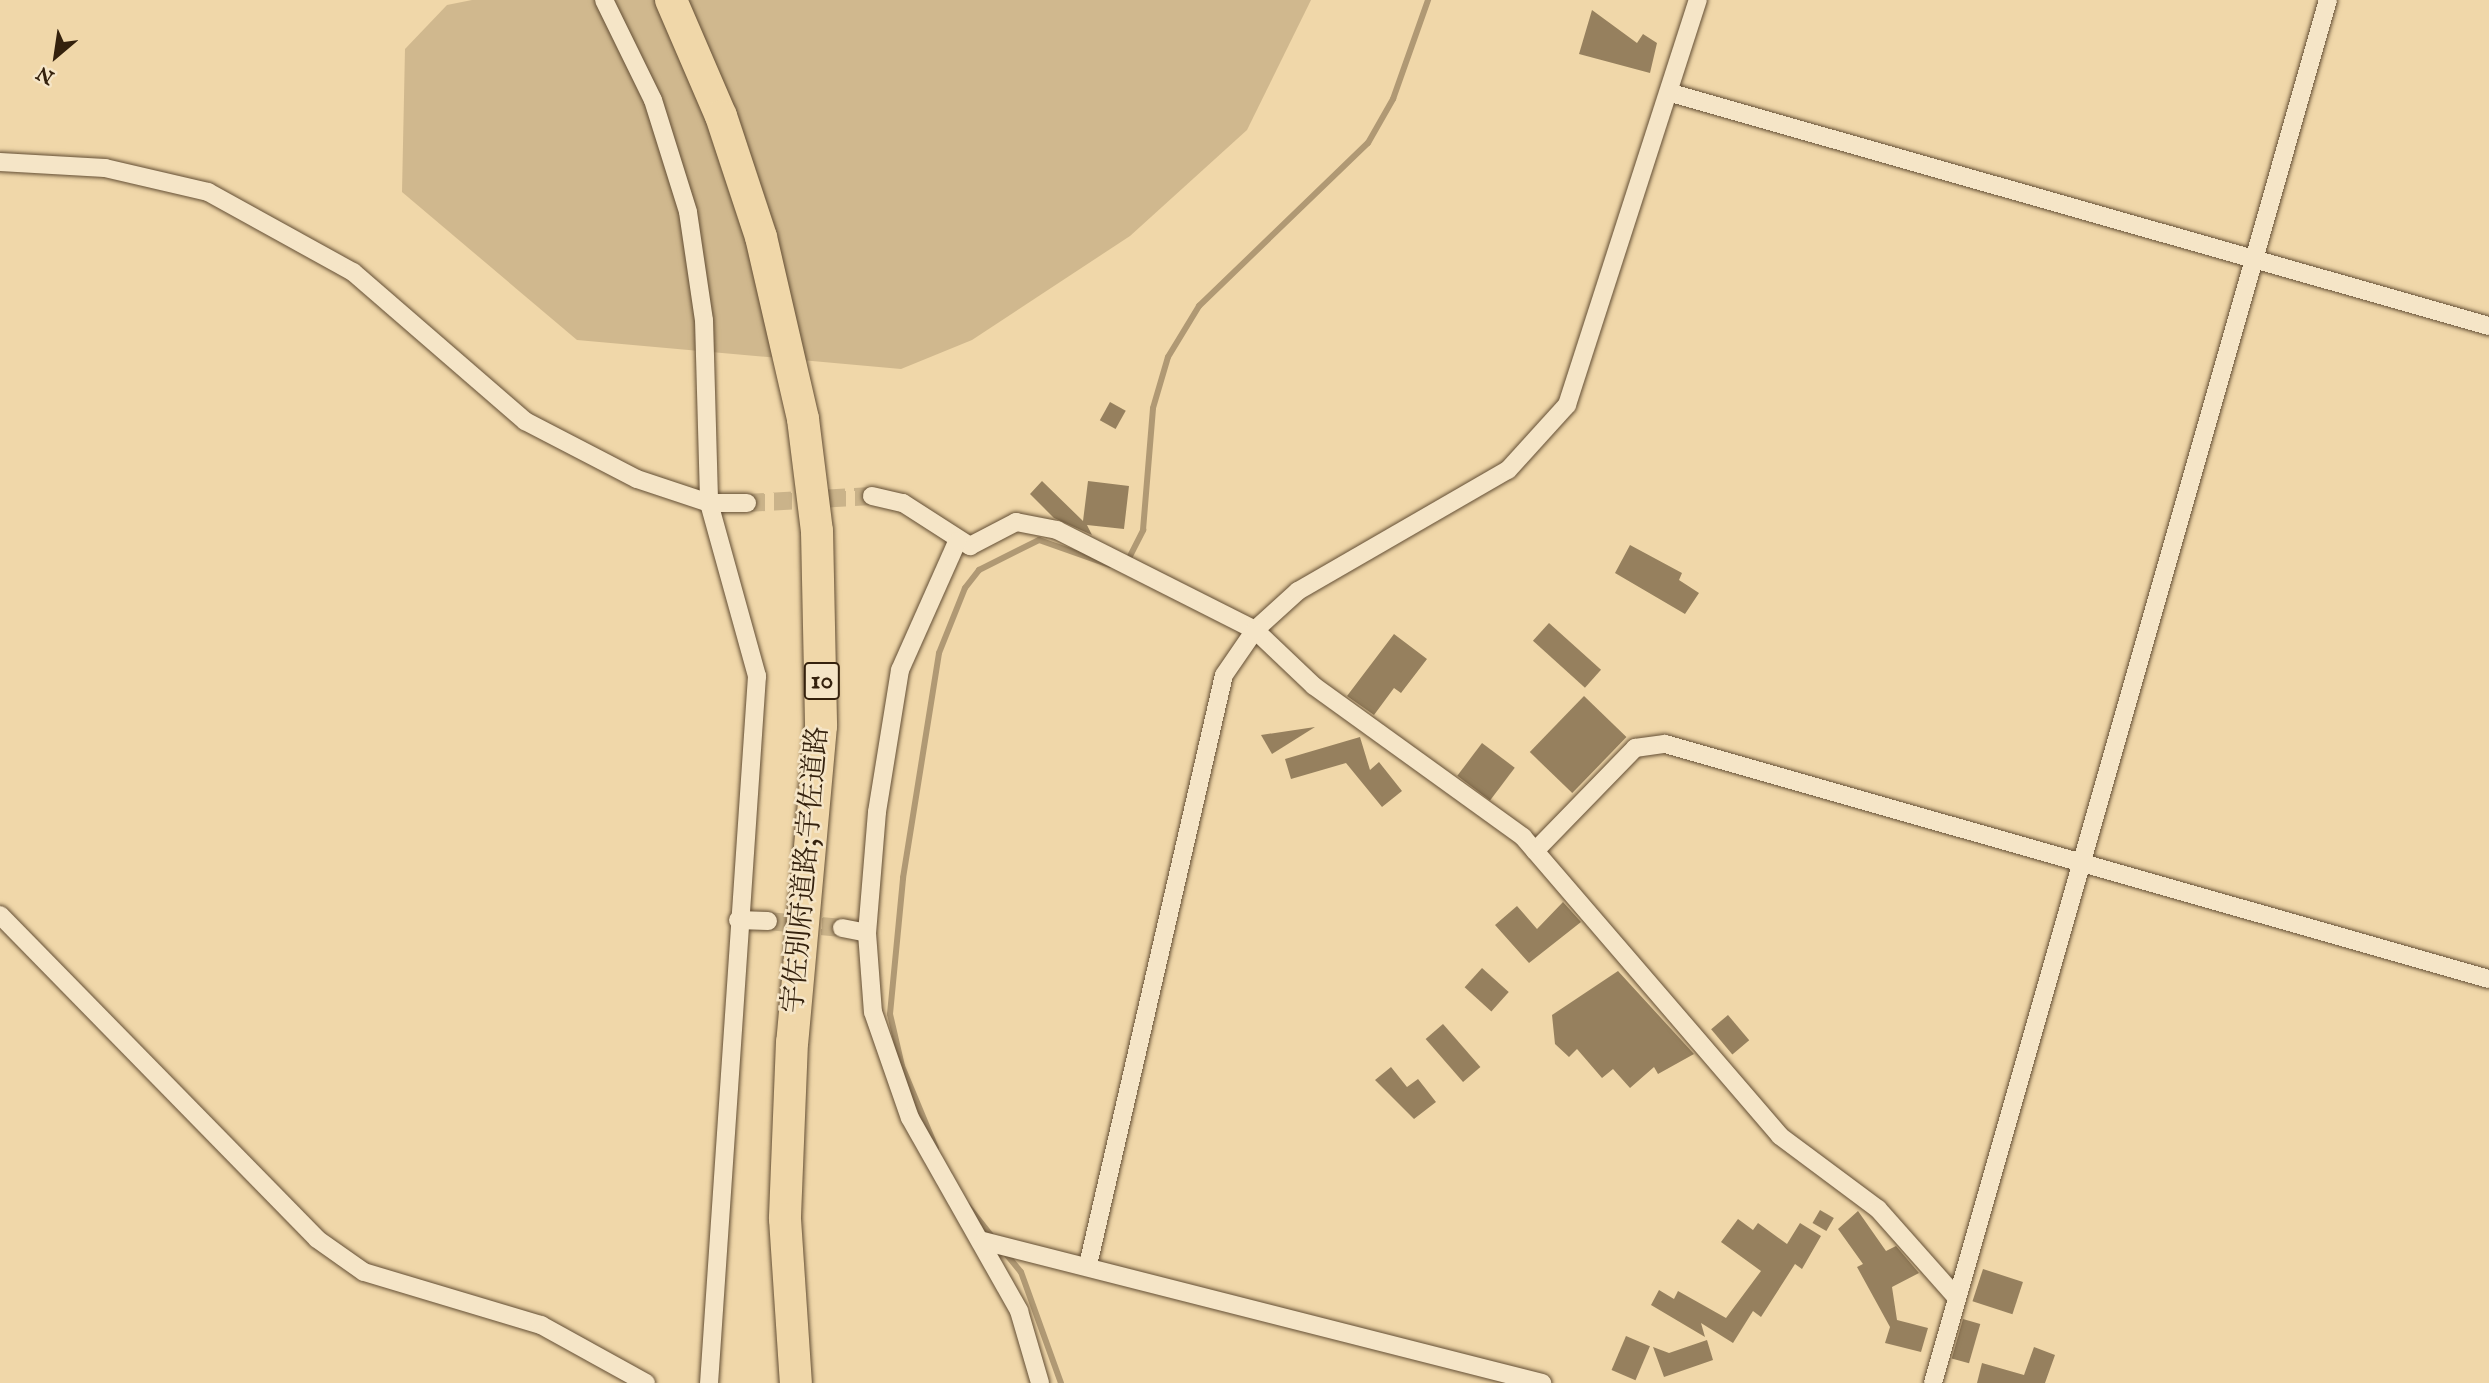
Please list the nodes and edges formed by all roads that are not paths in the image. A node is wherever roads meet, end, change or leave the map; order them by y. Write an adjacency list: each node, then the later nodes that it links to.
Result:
1 (604, 0): 10 (street)
2 (671, 0): 27 (highway, 宇佐別府道路;宇佐道路 / 10)
3 (1698, 0): 5 (street)
4 (2328, 0): 7 (street)
5 (1671, 93): 7 (street); 13 (street)
6 (0, 162): 10 (street)
7 (2252, 258): 8 (street); 15 (street)
8 (2489, 326)
9 (872, 496): 12 (street)
10 (709, 503): 11 (street); 17 (street)
11 (747, 503)
12 (957, 542): 13 (street); 20 (street)
13 (1255, 630): 14 (street); 23 (street)
14 (1535, 851): 15 (street); 24 (street)
15 (2077, 863): 21 (street); 24 (street)
16 (0, 915): 25 (street)
17 (738, 920): 18 (street); 26 (street)
18 (768, 921)
19 (842, 928): 20 (street)
20 (867, 933): 22 (street)
21 (2489, 979)
22 (984, 1241): 23 (street); 28 (street)
23 (1088, 1265): 29 (street)
24 (1956, 1297): 30 (street)
25 (646, 1383)
26 (709, 1383)
27 (796, 1383)
28 (1040, 1383)
29 (1542, 1383)
30 (1933, 1383)

